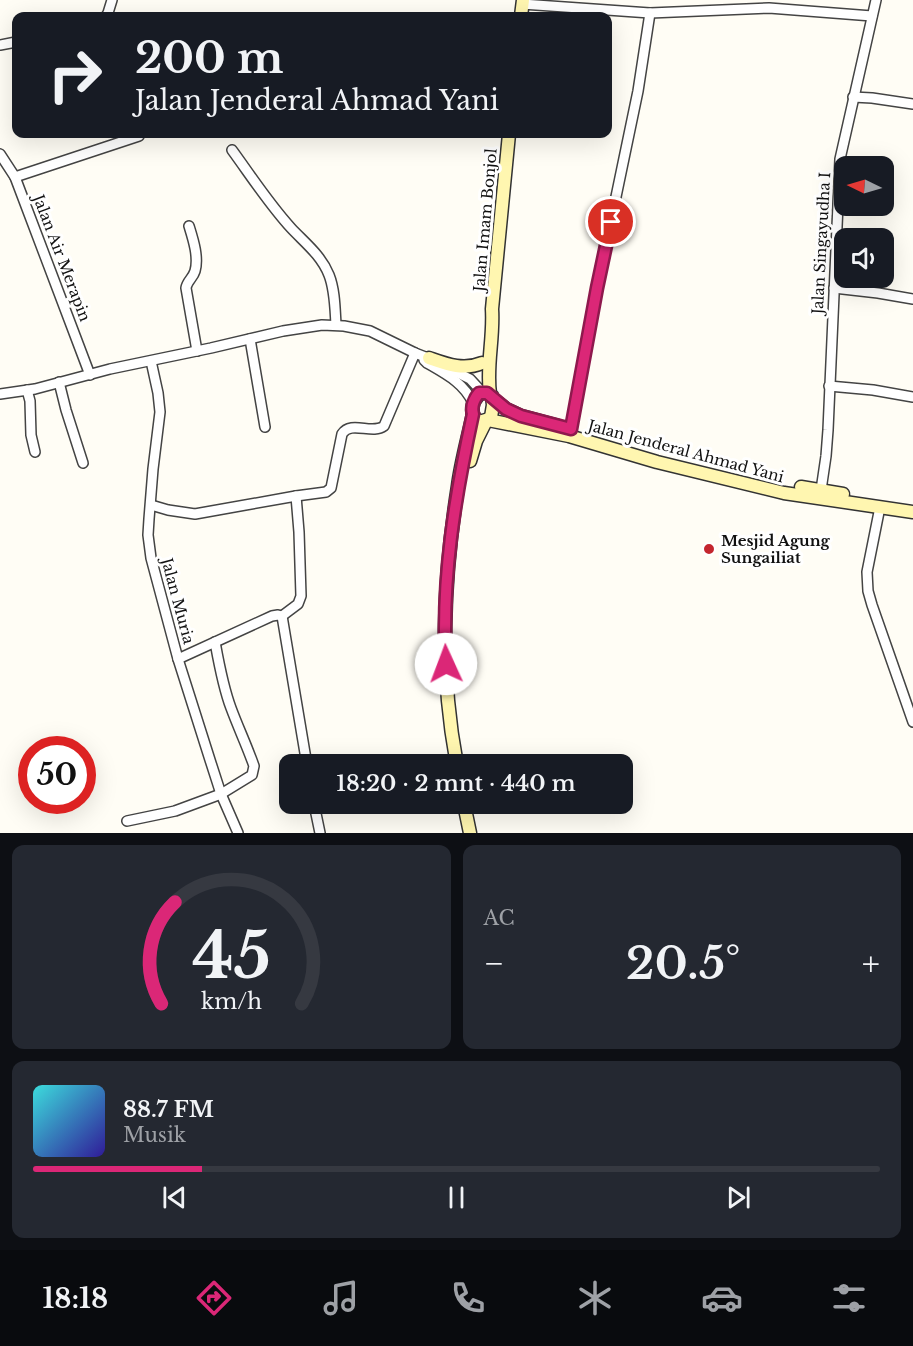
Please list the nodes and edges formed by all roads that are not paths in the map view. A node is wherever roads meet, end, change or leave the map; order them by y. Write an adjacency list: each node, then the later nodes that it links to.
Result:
1 (876, 0): 5 (street, Jalan Singayudha I)
2 (754, 4): 4 (street); 5 (street)
3 (522, 7): 4 (street)
4 (650, 13): 34 (street)
5 (872, 16): 6 (street, Jalan Singayudha I)
6 (853, 97): 7 (street); 14 (street, Jalan Singayudha I)
7 (913, 104)
8 (133, 138): 12 (street)
9 (509, 138): 17 (main road, Jalan Imam Bonjol)
10 (232, 150): 18 (street)
11 (0, 154): 12 (street, Jalan Air Merapin)
12 (15, 177): 24 (street, Jalan Air Merapin)
13 (189, 226): 20 (street)
14 (837, 228)
15 (834, 288): 16 (street); 26 (street, Jalan Singayudha I)
16 (913, 299)
17 (492, 309): 23 (main road, Jalan Imam Bonjol); 29 (main road, Jalan Imam Bonjol)
18 (336, 325): 19 (street); 21 (street)
19 (250, 339): 20 (street); 33 (street)
20 (197, 351): 22 (street)
21 (421, 356): 23 (main road); 29 (street); 31 (street); 38 (street)
22 (151, 361): 24 (street); 40 (street, Jalan Muria)
23 (482, 363): 29 (main road, Jalan Imam Bonjol)
24 (90, 375): 25 (street)
25 (59, 382): 27 (street); 36 (street)
26 (829, 386): 30 (street); 37 (street, Jalan Singayudha I)
27 (27, 390): 28 (street); 35 (street)
28 (0, 394)
29 (487, 394): 31 (main road); 32 (main road); 34 (main road, Jalan Jenderal Ahmad Yani)
30 (913, 397)
31 (473, 409): 32 (main road, Jalan Jenderal Ahmad Yani); 39 (main road)
32 (487, 420): 34 (main road, Jalan Jenderal Ahmad Yani); 39 (main road)
33 (265, 427)
34 (570, 432): 37 (main road, Jalan Jenderal Ahmad Yani); 42 (main road, Jalan Jenderal Ahmad Yani)
35 (36, 452)
36 (83, 463)
37 (821, 490): 41 (main road, Jalan Jenderal Ahmad Yani)
38 (296, 496): 40 (street); 44 (street)
39 (456, 501): 49 (main road)
40 (151, 505): 46 (street, Jalan Muria)
41 (913, 506)
42 (880, 507): 43 (main road, Jalan Jenderal Ahmad Yani); 47 (street)
43 (913, 512)
44 (282, 616): 45 (street, Jalan Muria); 48 (street)
45 (215, 642): 46 (street, Jalan Muria); 50 (street)
46 (178, 659): 50 (street)
47 (913, 722)
48 (305, 754)
49 (455, 754)
50 (221, 794): 53 (street); 54 (street)
51 (316, 814): 55 (street)
52 (466, 814): 56 (main road)
53 (127, 821)
54 (238, 833)
55 (320, 833)
56 (470, 833)

